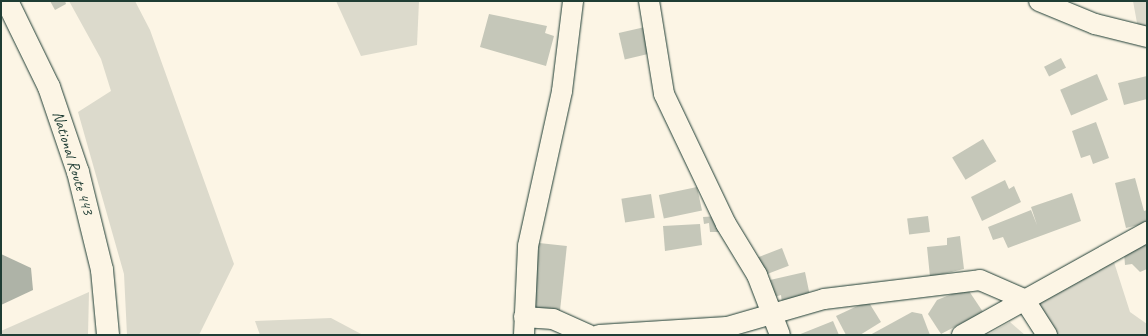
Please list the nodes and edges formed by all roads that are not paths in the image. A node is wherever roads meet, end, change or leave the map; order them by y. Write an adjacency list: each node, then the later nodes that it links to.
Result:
1 (7, 1): 10 (highway, National Route 443)
2 (573, 1): 9 (street)
3 (649, 1): 8 (street)
4 (1039, 1): 5 (street)
5 (1147, 37)
6 (1147, 232): 7 (street)
7 (1024, 299): 8 (street); 14 (street); 15 (street)
8 (772, 313): 12 (street); 13 (street)
9 (524, 326): 11 (street)
10 (108, 335)
11 (589, 335)
12 (599, 335)
13 (780, 335)
14 (962, 335)
15 (1047, 335)

